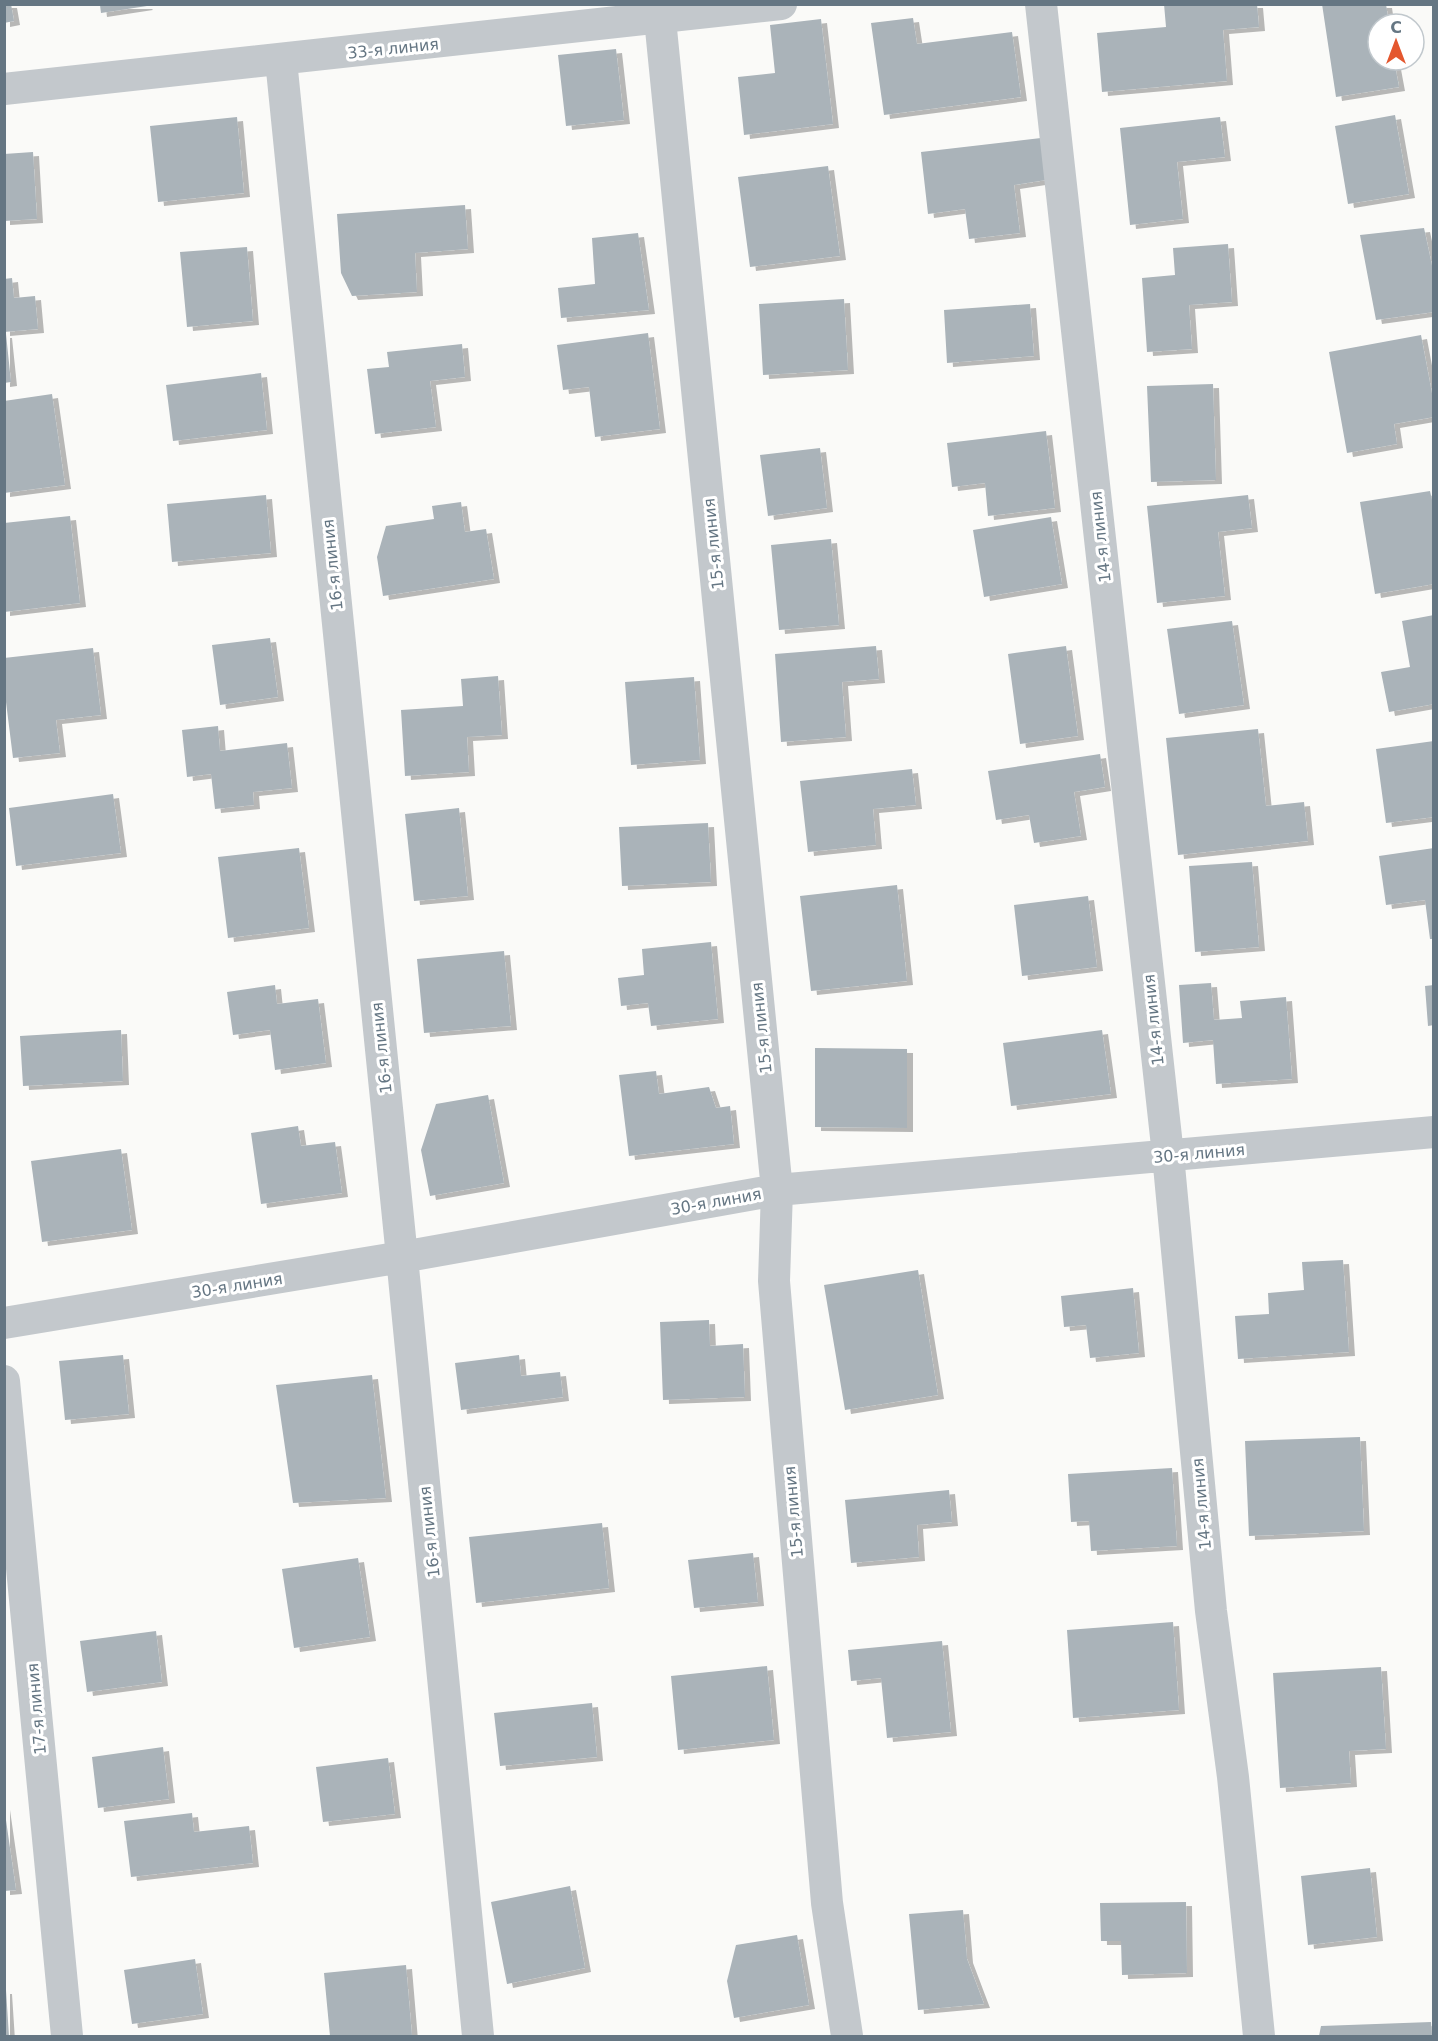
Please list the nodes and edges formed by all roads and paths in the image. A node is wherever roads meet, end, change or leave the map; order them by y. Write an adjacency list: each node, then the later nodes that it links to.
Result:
1 (781, 4): 3 (street, 33-я линия)
2 (1041, 4): 7 (street, 14-я линия)
3 (660, 19): 4 (street, 33-я линия); 8 (street, 15-я линия)
4 (281, 60): 5 (street, 33-я линия); 9 (street, 16-я линия)
5 (4, 89)
6 (1434, 1132): 7 (street, 30-я линия)
7 (1168, 1155): 8 (street, 30-я линия); 15 (street, 14-я линия)
8 (777, 1190): 9 (street, 30-я линия); 14 (street, 15-я линия)
9 (402, 1257): 10 (street, 30-я линия); 13 (street, 16-я линия)
10 (4, 1323)
11 (4, 1381): 12 (street, 17-я линия)
12 (67, 2037)
13 (478, 2037)
14 (847, 2037)
15 (1259, 2037)

